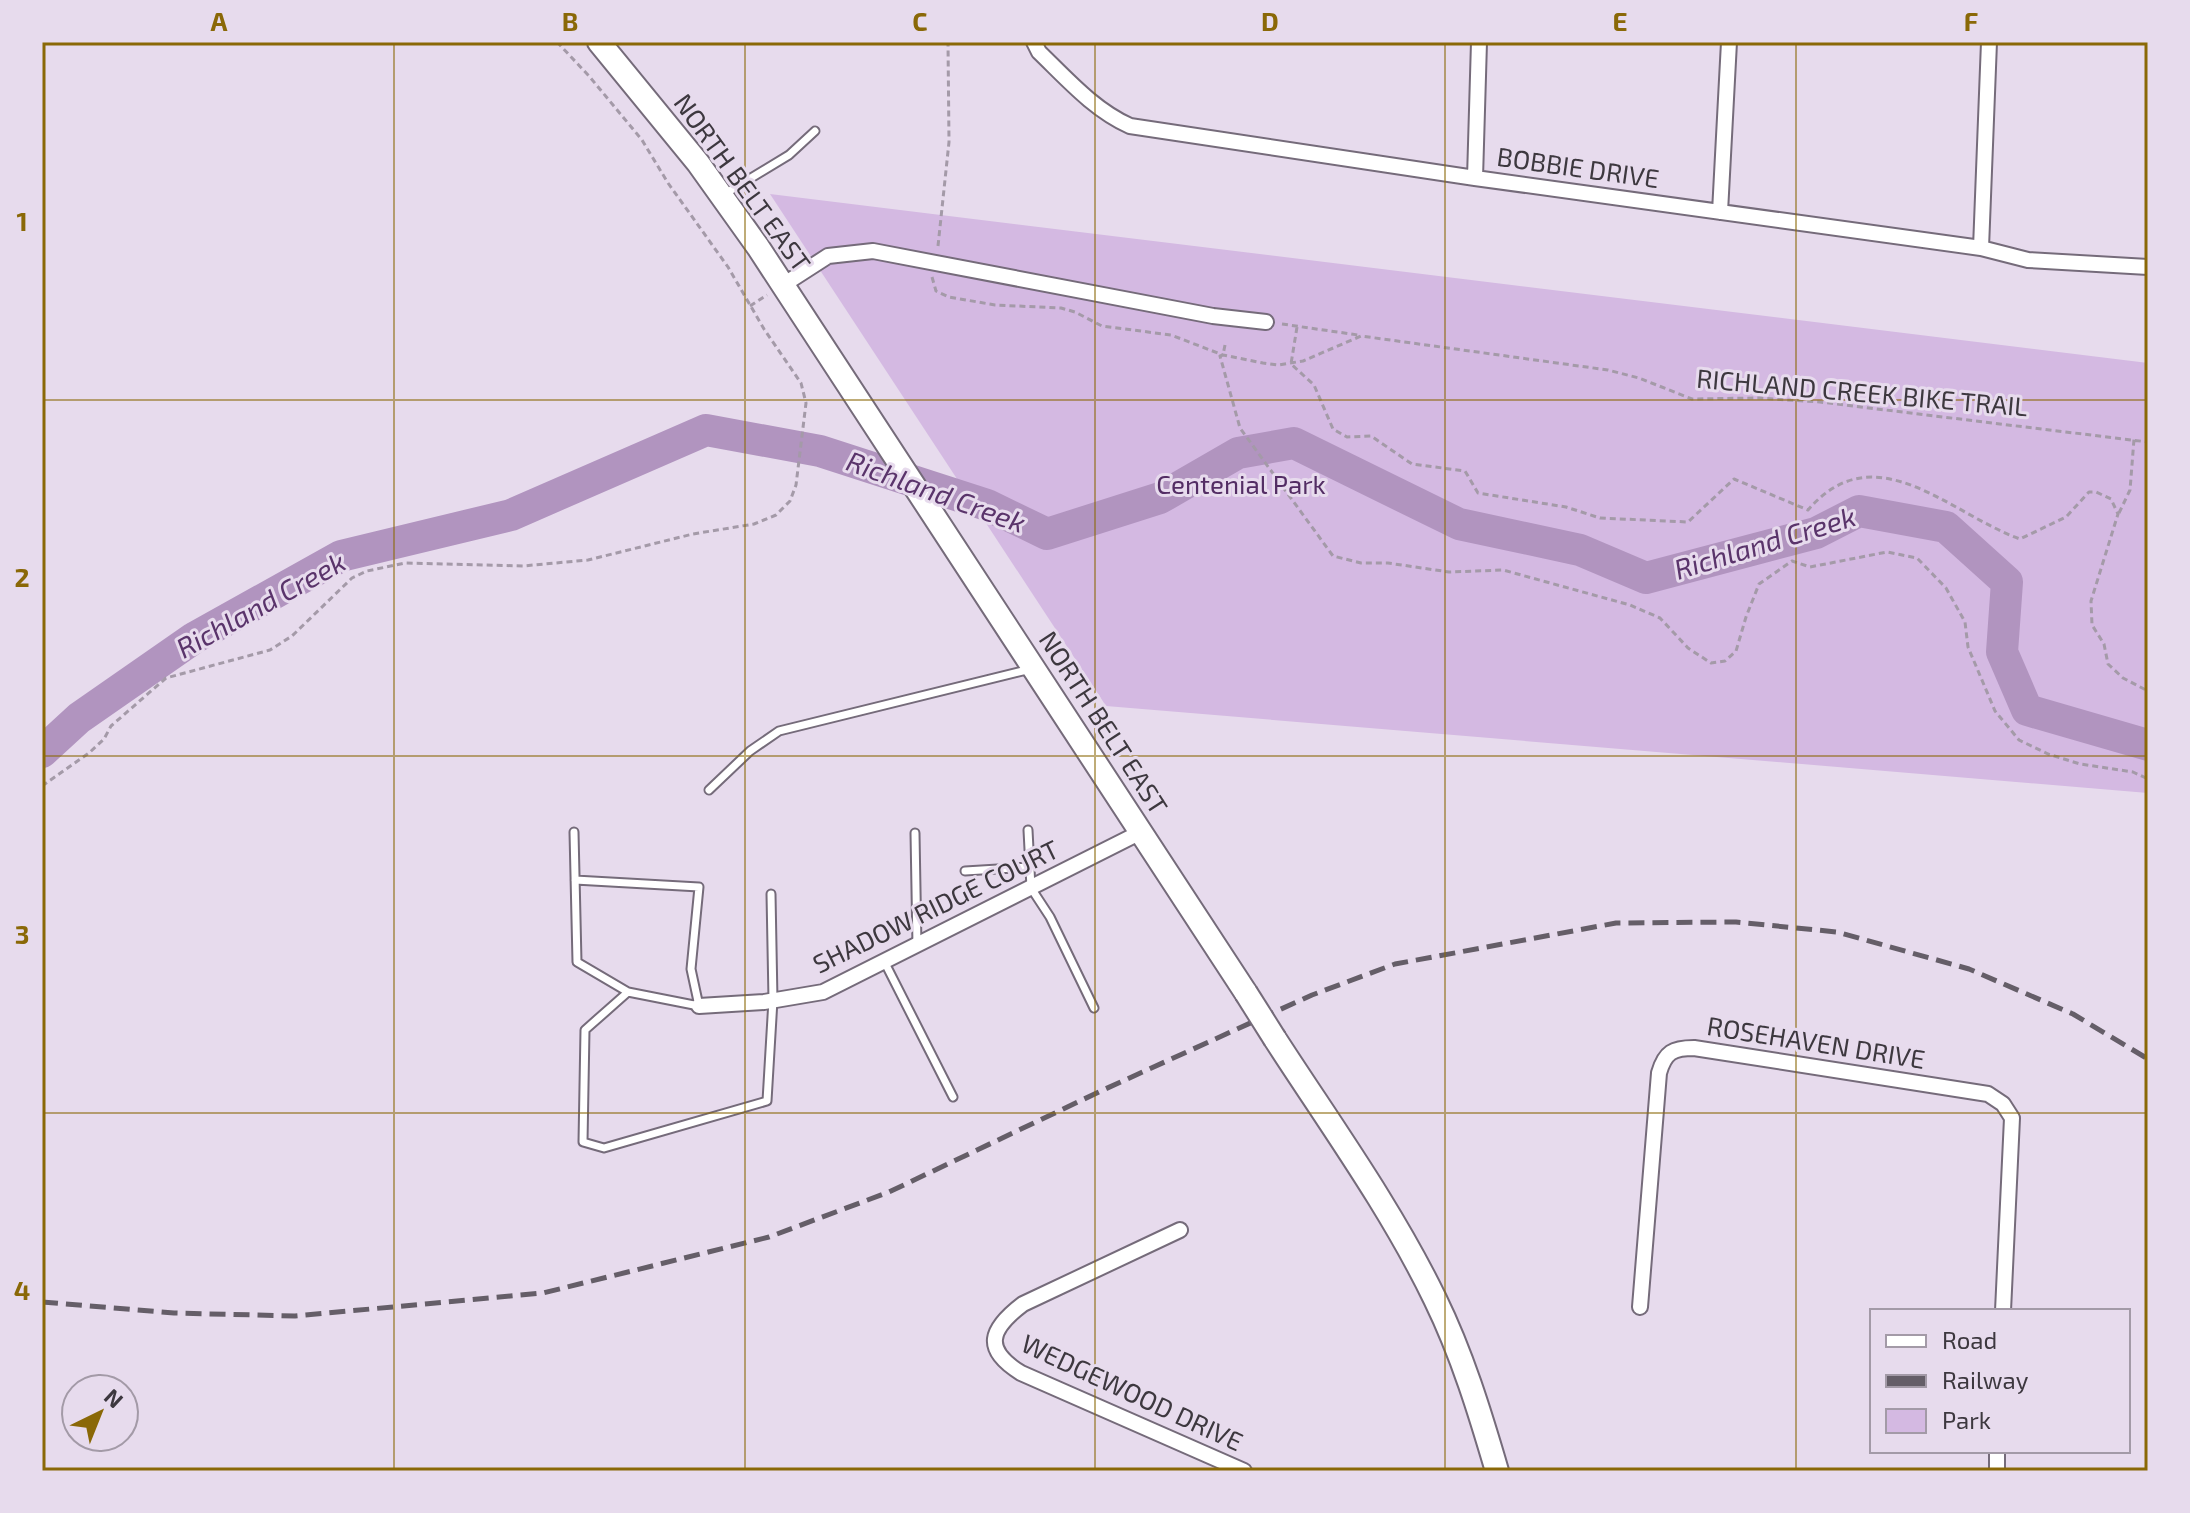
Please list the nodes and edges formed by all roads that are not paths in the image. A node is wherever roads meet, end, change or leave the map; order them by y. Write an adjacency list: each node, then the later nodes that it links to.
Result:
1 (599, 42): 8 (main road, NORTH BELT EAST)
2 (1034, 42): 7 (street, BOBBIE DRIVE)
3 (1479, 42): 7 (street)
4 (1729, 42): 9 (street)
5 (1989, 42): 10 (street)
6 (815, 131): 8 (lane)
7 (1475, 178): 9 (street, BOBBIE DRIVE)
8 (722, 196): 12 (main road, NORTH BELT EAST)
9 (1720, 212): 10 (street, BOBBIE DRIVE)
10 (1981, 248): 11 (street, BOBBIE DRIVE)
11 (2148, 267)
12 (783, 285): 13 (street); 14 (main road, NORTH BELT EAST)
13 (1266, 322)
14 (1033, 669): 15 (lane); 18 (main road, NORTH BELT EAST)
15 (709, 790)
16 (1028, 830): 20 (lane)
17 (574, 832): 22 (lane)
18 (1141, 832): 23 (street, SHADOW RIDGE COURT); 36 (main road, NORTH BELT EAST, bridge)
19 (915, 833): 25 (lane)
20 (1030, 867): 21 (lane); 23 (lane)
21 (965, 871)
22 (575, 880): 27 (lane); 29 (lane)
23 (1031, 888): 25 (street, SHADOW RIDGE COURT); 30 (lane)
24 (771, 894): 28 (lane)
25 (917, 947): 26 (street, SHADOW RIDGE COURT)
26 (885, 963): 28 (street, SHADOW RIDGE COURT); 31 (lane)
27 (628, 992): 28 (lane); 29 (lane)
28 (773, 1000): 29 (street, SHADOW RIDGE COURT)
29 (699, 1006)
30 (1094, 1008)
31 (953, 1097)
32 (1180, 1230): 35 (street, WEDGEWOOD DRIVE)
33 (1640, 1307): 34 (street, ROSEHAVEN DRIVE)
34 (2003, 1309)
35 (1244, 1471)
36 (1497, 1471)

